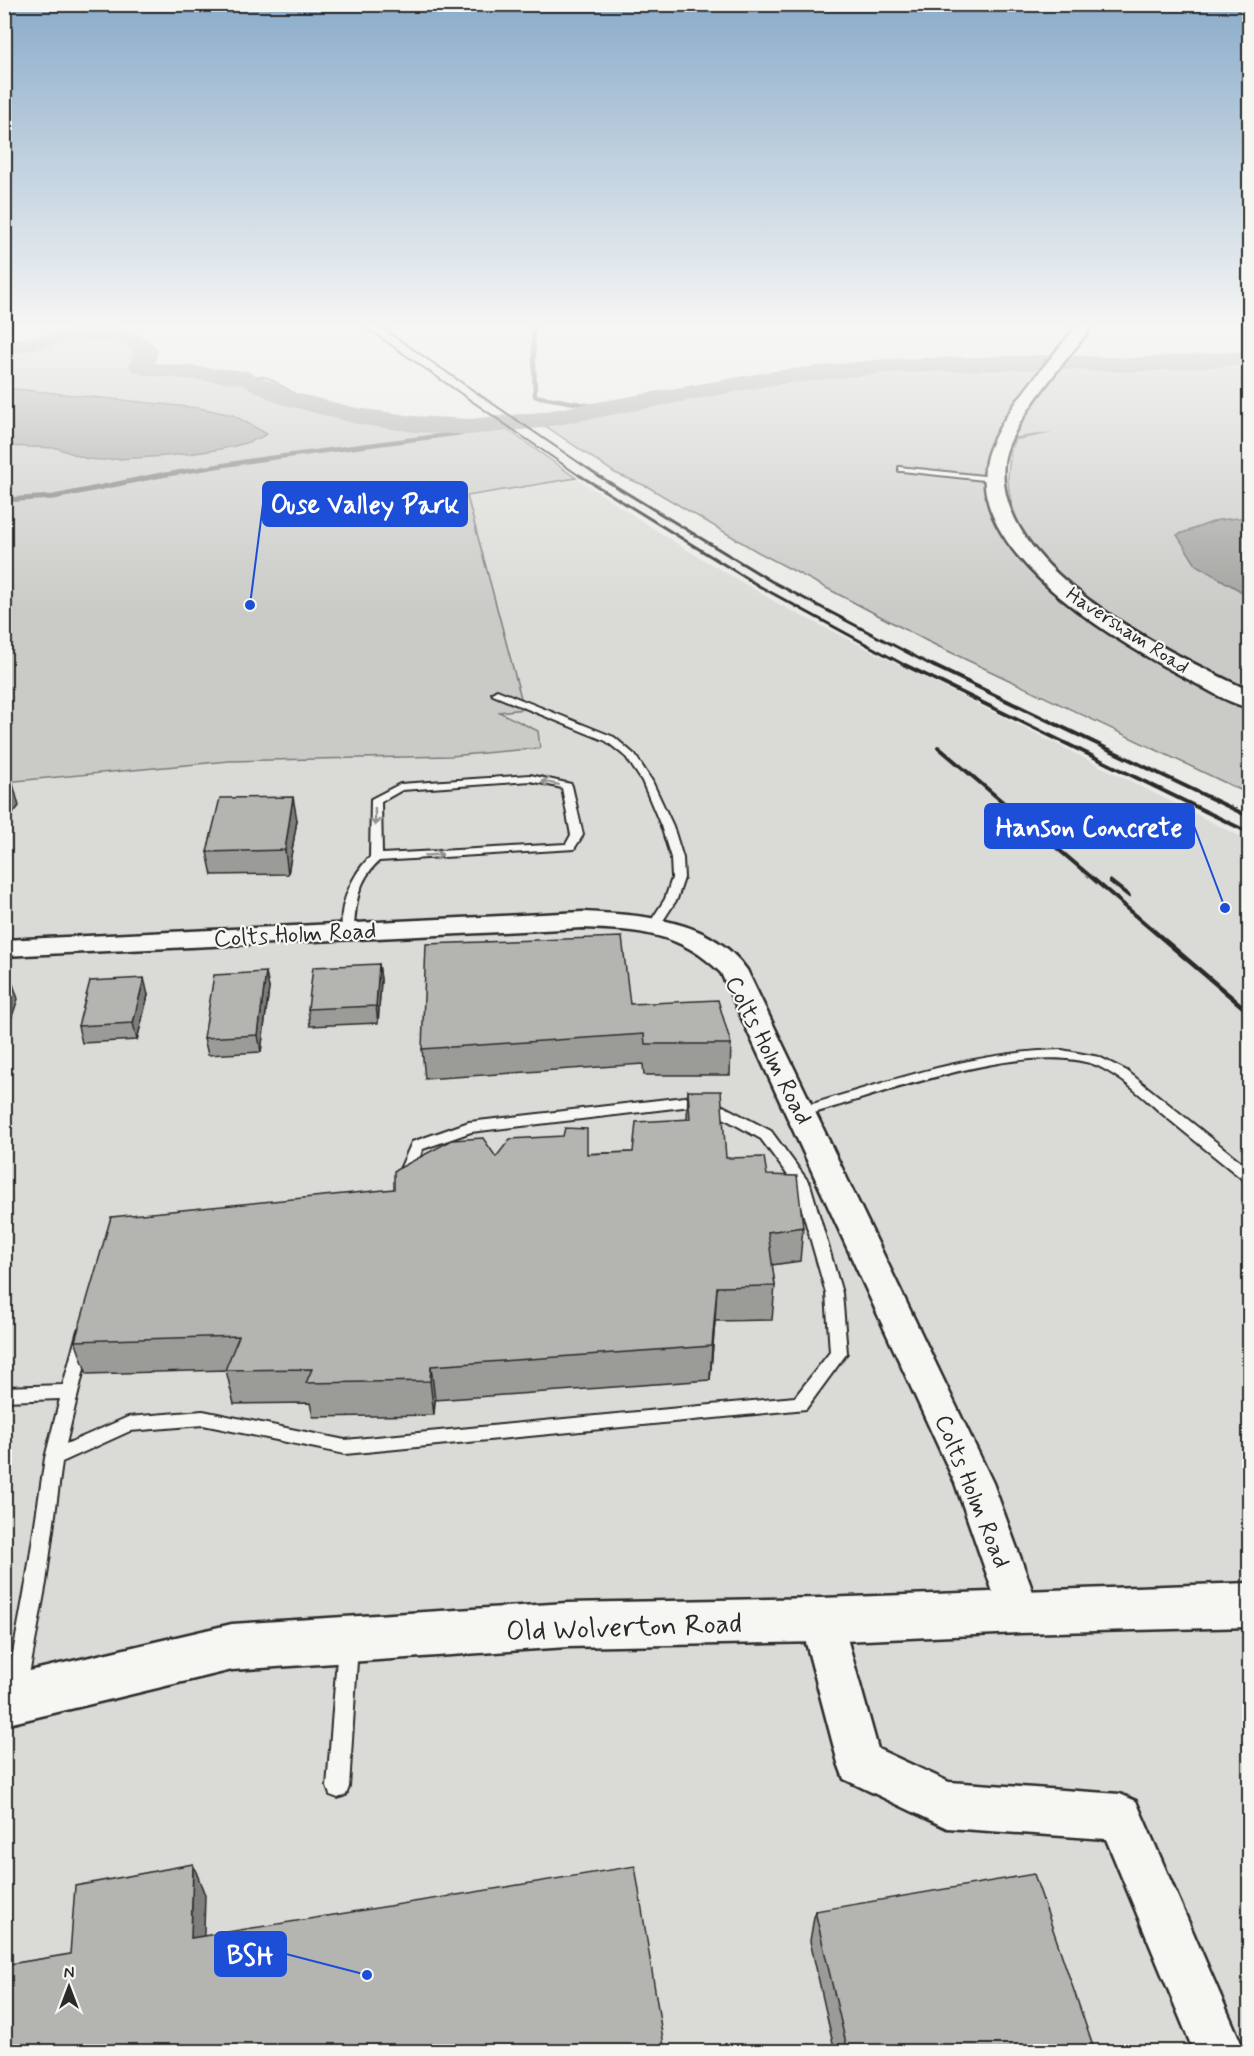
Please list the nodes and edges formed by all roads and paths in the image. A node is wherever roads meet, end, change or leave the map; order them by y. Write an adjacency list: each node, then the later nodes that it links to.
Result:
1 (1016, 421): 3 (street, Haversham Road)
2 (902, 469): 3 (lane)
3 (993, 479): 5 (street, Haversham Road)
4 (497, 693): 7 (lane)
5 (1250, 700)
6 (376, 858): 6 (lane, one-way to 6); 8 (lane)
7 (653, 927): 8 (street, Colts Holm Road); 10 (street, Colts Holm Road)
8 (348, 931): 9 (street, Colts Holm Road)
9 (4, 948)
10 (801, 1112): 11 (lane); 18 (street, Colts Holm Road)
11 (1250, 1177)
12 (397, 1191): 16 (lane)
13 (87, 1324): 14 (lane)
14 (70, 1392): 15 (lane); 16 (lane)
15 (4, 1394)
16 (54, 1458): 21 (lane)
17 (1250, 1605): 18 (street, Old Wolverton Road)
18 (1019, 1611): 19 (street, Old Wolverton Road)
19 (821, 1620): 20 (street, Old Wolverton Road); 23 (street)
20 (348, 1640): 21 (street, Old Wolverton Road); 22 (lane)
21 (9, 1700)
22 (338, 1787)
23 (1220, 2052)

